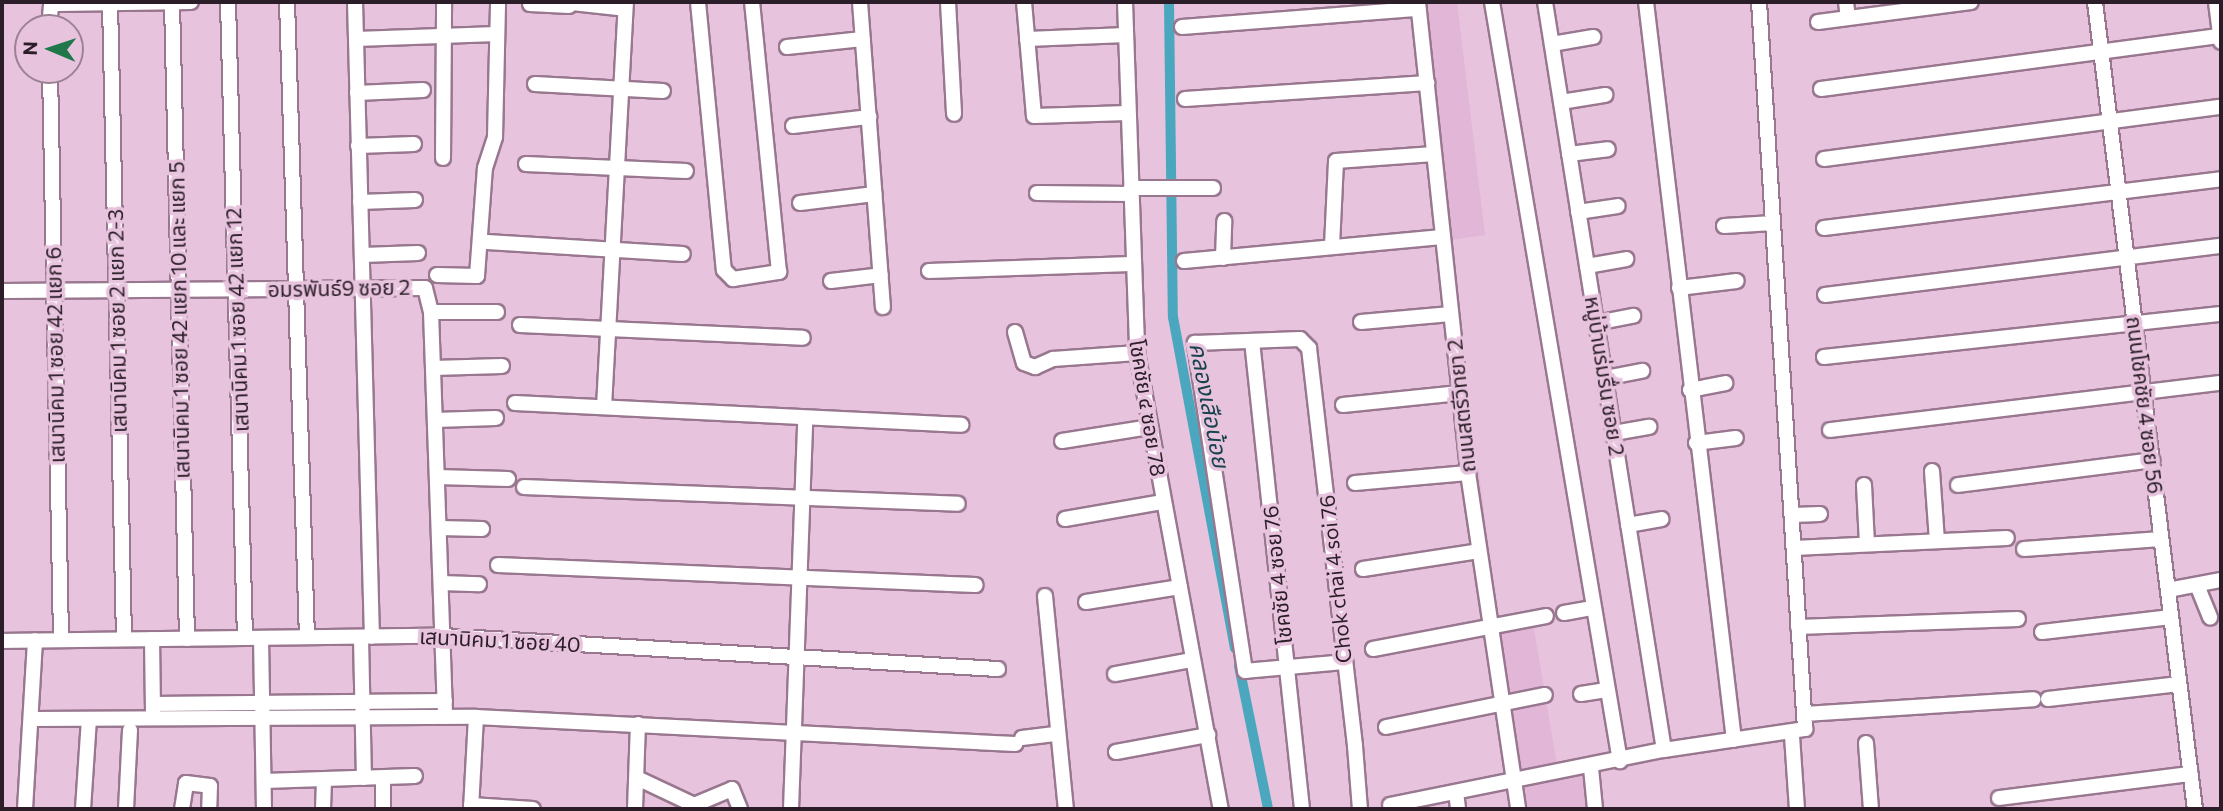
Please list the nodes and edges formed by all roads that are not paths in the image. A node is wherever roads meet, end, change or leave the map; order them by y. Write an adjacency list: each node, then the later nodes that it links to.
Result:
1 (110, 2): 2 (street); 27 (street); 109 (street, เสนานิคม 1 ซอย 2 แยก 2-3)
2 (172, 2): 3 (street); 107 (street, เสนานิคม 1 ซอย 42 แยก 10 และ แยก 5)
3 (191, 2)
4 (228, 2): 108 (street, เสนานิคม 1 ซอย 42 แยก 12)
5 (287, 2): 104 (street)
6 (355, 2): 36 (street)
7 (444, 2): 33 (street)
8 (498, 2): 31 (street)
9 (698, 2): 10 (street)
10 (752, 2)
11 (860, 2): 37 (street)
12 (948, 2): 56 (street)
13 (1024, 2): 38 (street)
14 (1125, 2): 32 (street, โชคชัย ๔ ซอย 78)
15 (1492, 2): 190 (street)
16 (1545, 2): 40 (street, หมู่บ้านร่มรื่น ซอย 2)
17 (1646, 2): 106 (street)
18 (1759, 2): 82 (street)
19 (1846, 2): 28 (street)
20 (1971, 2): 28 (street)
21 (2095, 2): 42 (street, ถนนโชคชัย 4 ซอย 56)
22 (2216, 2): 34 (street)
23 (530, 4): 24 (street)
24 (566, 4): 26 (street)
25 (1418, 5): 30 (street); 43 (street, ถนนสตรีวิทยา 2)
26 (626, 6): 46 (street)
27 (49, 14)
28 (1848, 18): 29 (street)
29 (1818, 22)
30 (1182, 27)
31 (496, 34): 33 (street); 100 (street)
32 (1126, 35): 38 (street); 55 (street, โชคชัย ๔ ซอย 78)
33 (443, 36): 36 (street); 65 (street)
34 (2221, 36): 39 (street); 42 (street)
35 (1592, 37): 40 (street)
36 (356, 39): 50 (street)
37 (863, 39): 41 (street); 57 (street)
38 (1027, 39): 55 (street)
39 (2221, 42)
40 (1552, 44): 53 (street, หมู่บ้านร่มรื่น ซอย 2)
41 (787, 47)
42 (2101, 52): 47 (street); 58 (street, ถนนโชคชัย 4 ซอย 56)
43 (1427, 83): 52 (street); 63 (street, ถนนสตรีวิทยา 2)
44 (50, 84): 111 (street, เสนานิคม 1 ซอย 42 แยก 6)
45 (535, 84): 46 (street)
46 (622, 87): 49 (street); 68 (street)
47 (1821, 89)
48 (423, 90): 50 (street)
49 (663, 90)
50 (357, 93): 61 (street)
51 (1605, 95): 53 (street)
52 (1185, 99)
53 (1561, 102): 64 (street, หมู่บ้านร่มรื่น ซอย 2)
54 (2221, 107): 58 (street)
55 (1128, 113): 72 (street, โชคชัย ๔ ซอย 78)
56 (954, 114)
57 (869, 117): 59 (street); 75 (street)
58 (2110, 123): 66 (street); 73 (street, ถนนโชคชัย 4 ซอย 56)
59 (793, 127)
60 (414, 144): 61 (street)
61 (358, 146): 77 (street)
62 (1608, 149): 64 (street)
63 (1434, 154): 85 (street, ถนนสตรีวิทยา 2); 87 (street)
64 (1569, 155): 80 (street, หมู่บ้านร่มรื่น ซอย 2)
65 (443, 159)
66 (1824, 159)
67 (526, 164): 68 (street)
68 (617, 167): 69 (street); 89 (street)
69 (686, 171)
70 (2221, 178): 73 (street)
71 (1213, 188): 72 (street)
72 (1131, 191): 74 (street); 97 (street, โชคชัย ๔ ซอย 78)
73 (2119, 192): 84 (street); 95 (street, ถนนโชคชัย 4 ซอย 56)
74 (1037, 193)
75 (874, 194): 78 (street); 101 (street)
76 (415, 200): 77 (street)
77 (360, 202): 92 (street)
78 (800, 203)
79 (1618, 206): 80 (street)
80 (1578, 212): 98 (street, หมู่บ้านร่มรื่น ซอย 2)
81 (1224, 220): 93 (street)
82 (1773, 223): 83 (street); 165 (street)
83 (1724, 226)
84 (1824, 228)
85 (1442, 237): 87 (street); 116 (street, ถนนสตรีวิทยา 2)
86 (486, 242): 89 (street)
87 (1332, 246): 93 (street)
88 (2221, 246): 95 (street)
89 (614, 250): 91 (street); 123 (street)
90 (418, 253): 92 (street)
91 (683, 254)
92 (363, 255): 105 (street)
93 (1223, 258): 96 (street)
94 (1626, 258): 98 (street)
95 (2127, 258): 112 (street); 121 (street, ถนนโชคชัย 4 ซอย 56)
96 (1184, 261)
97 (1131, 264): 99 (street); 127 (street, โชคชัย ๔ ซอย 78)
98 (1587, 266): 120 (street, หมู่บ้านร่มรื่น ซอย 2)
99 (929, 271)
100 (438, 275)
101 (881, 275): 102 (street); 113 (street)
102 (831, 281)
103 (1737, 281): 106 (street)
104 (295, 288): 105 (street, อมรพันธ์9 ซอย 2); 108 (street, อมรพันธ์9 ซอย 2); 200 (street)
105 (363, 288): 114 (street, อมรพันธ์9 ซอย 2); 201 (street)
106 (1679, 288): 135 (street)
107 (178, 289): 108 (street, อมรพันธ์9 ซอย 2); 109 (street, อมรพันธ์9 ซอย 2); 206 (street, เสนานิคม 1 ซอย 42 แยก 10 และ แยก 5)
108 (236, 289): 202 (street, เสนานิคม 1 ซอย 42 แยก 12)
109 (117, 290): 111 (street, อมรพันธ์9 ซอย 2); 204 (street, เสนานิคม 1 ซอย 2 แยก 2-3)
110 (2, 291): 111 (street, อมรพันธ์9 ซอย 2)
111 (54, 291): 208 (street, เสนานิคม 1 ซอย 42 แยก 6)
112 (1825, 295)
113 (883, 307)
114 (431, 312): 115 (street); 130 (street)
115 (498, 312)
116 (1451, 314): 119 (street); 137 (street, ถนนสตรีวิทยา 2)
117 (2221, 314): 121 (street)
118 (1633, 316): 120 (street)
119 (1361, 322)
120 (1596, 323): 132 (street, หมู่บ้านร่มรื่น ซอย 2)
121 (2135, 324): 128 (street); 136 (street, ถนนโชคชัย 4 ซอย 56)
122 (520, 326): 123 (street)
123 (606, 329): 125 (street); 140 (street)
124 (1015, 332): 127 (street)
125 (803, 338)
126 (1252, 341): 213 (street, Chok chai 4 soi 76); 214 (street, โชคชัย 4 ซอย 76); 214 (street)
127 (1137, 353): 145 (street, โชคชัย ๔ ซอย 78)
128 (1824, 357)
129 (502, 366): 130 (street)
130 (433, 368): 143 (street)
131 (1642, 371): 132 (street)
132 (1605, 378): 148 (street, หมู่บ้านร่มรื่น ซอย 2)
133 (1725, 383): 135 (street)
134 (2221, 383): 136 (street)
135 (1690, 390): 151 (street)
136 (2143, 391): 147 (street); 152 (street, ถนนโชคชัย 4 ซอย 56)
137 (1460, 393): 139 (street); 154 (street, ถนนสตรีวิทยา 2)
138 (515, 403): 140 (street)
139 (1343, 405)
140 (604, 407): 142 (street)
141 (496, 418): 143 (street)
142 (805, 419): 144 (street); 161 (street)
143 (435, 421): 155 (street)
144 (961, 425)
145 (1149, 427): 150 (street); 162 (street, โชคชัย ๔ ซอย 78)
146 (1649, 427): 148 (street)
147 (1830, 430)
148 (1614, 433): 168 (street, หมู่บ้านร่มรื่น ซอย 2)
149 (1736, 438): 151 (street)
150 (1062, 441)
151 (1696, 443): 239 (street)
152 (2152, 460): 159 (street); 172 (street, ถนนโชคชัย 4 ซอย 56)
153 (1932, 471): 173 (street)
154 (1468, 473): 157 (street); 177 (street, ถนนสตรีวิทยา 2)
155 (437, 477): 156 (street); 169 (street)
156 (508, 479)
157 (1355, 483)
158 (1864, 485): 174 (street)
159 (1958, 485)
160 (524, 487): 161 (street)
161 (800, 500): 163 (street); 180 (street)
162 (1162, 502): 166 (street); 186 (street, โชคชัย ๔ ซอย 78)
163 (958, 504)
164 (1820, 514): 165 (street)
165 (1793, 515): 175 (street)
166 (1065, 519)
167 (1661, 519): 168 (street)
168 (1628, 525): 241 (street, หมู่บ้านร่มรื่น ซอย 2)
169 (439, 528): 170 (street); 182 (street)
170 (482, 529)
171 (2007, 538): 173 (street)
172 (2161, 539): 176 (street); 187 (street, ถนนโชคชัย 4 ซอย 56)
173 (1937, 540): 174 (street)
174 (1867, 544): 175 (street)
175 (1794, 548): 197 (street)
176 (2024, 548)
177 (1479, 551): 179 (street); 196 (street, ถนนสตรีวิทยา 2)
178 (498, 565): 180 (street)
179 (1363, 569)
180 (798, 579): 184 (street); 211 (street)
181 (2221, 580): 185 (street)
182 (441, 583): 183 (street); 199 (street)
183 (479, 583)
184 (976, 585)
185 (2197, 585): 187 (street); 194 (street)
186 (1180, 587): 189 (street); 212 (street, โชคชัย ๔ ซอย 78)
187 (2168, 590): 193 (street, ถนนโชคชัย 4 ซอย 56)
188 (1045, 596): 237 (street)
189 (1086, 602)
190 (1593, 608): 191 (street); 218 (street)
191 (1564, 613)
192 (1546, 616): 196 (street)
193 (2171, 617): 198 (street); 217 (street, ถนนโชคชัย 4 ซอย 56)
194 (2210, 618)
195 (2018, 619): 197 (street)
196 (1490, 626): 210 (street); 223 (street, ถนนสตรีวิทยา 2)
197 (1797, 627): 226 (street)
198 (2042, 632)
199 (442, 636): 201 (street, เสนานิคม 1 ซอย 40); 211 (street, เสนานิคม 1 ซอย 40); 221 (street)
200 (307, 637): 201 (street, เสนานิคม 1 ซอย 40); 203 (street, เสนานิคม 1 ซอย 40)
201 (367, 637): 222 (street)
202 (245, 638): 203 (street, เสนานิคม 1 ซอย 40); 206 (street, เสนานิคม 1 ซอย 40)
203 (261, 638): 224 (street)
204 (124, 639): 205 (street, เสนานิคม 1 ซอย 40); 208 (street, เสนานิคม 1 ซอย 40)
205 (152, 639): 206 (street, เสนานิคม 1 ซอย 40); 225 (street)
206 (187, 639)
207 (35, 640): 208 (street, เสนานิคม 1 ซอย 40); 209 (street, เสนานิคม 1 ซอย 40); 230 (street)
208 (61, 640)
209 (2, 641)
210 (1373, 649)
211 (796, 657): 215 (street, เสนานิคม 1 ซอย 40); 235 (street)
212 (1191, 660): 216 (street); 238 (street, โชคชัย ๔ ซอย 78)
213 (1345, 662): 214 (street); 272 (street, Chok chai 4 soi 76)
214 (1286, 669): 271 (street, โชคชัย 4 ซอย 76)
215 (998, 670)
216 (1115, 674)
217 (2179, 684): 226 (street); 245 (street, ถนนโชคชัย 4 ซอย 56)
218 (1605, 690): 219 (street); 243 (street)
219 (1581, 694)
220 (1545, 695): 223 (street)
221 (445, 701): 222 (street); 227 (street)
222 (363, 702): 224 (street); 229 (street)
223 (1500, 704): 233 (street); 252 (street, ถนนสตรีวิทยา 2)
224 (262, 711): 225 (street); 229 (street); 251 (street)
225 (153, 712): 231 (street)
226 (1805, 714): 236 (street)
227 (445, 717): 228 (street); 229 (street)
228 (476, 717): 232 (street); 256 (street)
229 (363, 718): 247 (street)
230 (33, 719): 231 (street); 257 (street)
231 (89, 719): 258 (street)
232 (638, 723): 235 (street); 249 (street)
233 (1386, 727)
234 (130, 730): 259 (street)
235 (793, 733): 237 (street); 268 (street)
236 (1798, 733): 239 (street); 276 (street)
237 (1057, 734): 269 (street)
238 (1208, 735): 242 (street); 270 (street, โชคชัย ๔ ซอย 78)
239 (1734, 740): 241 (street)
240 (1867, 743): 277 (street)
241 (1664, 750): 243 (street)
242 (1116, 752)
243 (1620, 761): 244 (street)
244 (1591, 768): 252 (street); 275 (street)
245 (2190, 774): 254 (street); 278 (street, ถนนโชคชัย 4 ซอย 56)
246 (415, 776): 248 (street)
247 (364, 778): 248 (street); 250 (street)
248 (383, 778): 264 (street)
249 (637, 778): 266 (street); 267 (street)
250 (324, 779): 251 (street); 263 (street)
251 (264, 781): 262 (street)
252 (1514, 782): 253 (street); 274 (street, ถนนสตรีวิทยา 2)
253 (1456, 792): 255 (street); 273 (street)
254 (1999, 798)
255 (1390, 805)
256 (471, 807): 265 (street)
257 (25, 809)
258 (83, 809)
259 (126, 809)
260 (182, 809): 261 (street)
261 (209, 809)
262 (264, 809)
263 (323, 809)
264 (383, 809)
265 (534, 809)
266 (635, 809)
267 (740, 809)
268 (791, 809)
269 (1066, 809)
270 (1221, 809)
271 (1301, 809)
272 (1360, 809)
273 (1458, 809)
274 (1518, 809)
275 (1595, 809)
276 (1797, 809)
277 (1871, 809)
278 (2195, 809)

